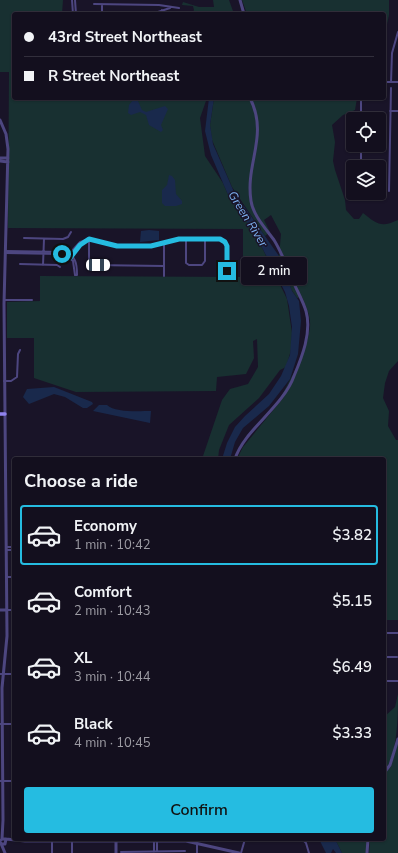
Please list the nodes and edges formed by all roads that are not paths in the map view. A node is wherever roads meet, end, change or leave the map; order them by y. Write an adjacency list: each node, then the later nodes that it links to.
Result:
1 (74, 0): 9 (street)
2 (240, 0): 12 (street)
3 (94, 4): 4 (street)
4 (102, 5): 5 (street); 10 (street)
5 (161, 6): 6 (street); 8 (street)
6 (171, 8): 7 (street); 8 (street)
7 (179, 8)
8 (162, 10): 11 (street)
9 (74, 12)
10 (102, 12)
11 (157, 12)
12 (243, 12)
13 (398, 32): 15 (street)
14 (386, 82): 15 (street)
15 (391, 82): 16 (street)
16 (398, 82)
17 (391, 88): 20 (street)
18 (251, 100): 50 (street)
19 (361, 100): 22 (street)
20 (390, 111): 21 (street); 27 (street)
21 (398, 111)
22 (361, 112)
23 (0, 120): 25 (street)
24 (0, 158): 25 (street)
25 (8, 160): 26 (street); 35 (street)
26 (0, 161)
27 (389, 190)
28 (71, 232): 30 (street)
29 (24, 238): 30 (street)
30 (44, 239): 36 (street)
31 (89, 239): 34 (street); 37 (street); 40 (street)
32 (186, 239): 33 (street); 33 (street); 34 (street)
33 (205, 239): 43 (street)
34 (164, 243): 40 (street)
35 (5, 252): 36 (street); 44 (street)
36 (44, 252): 37 (street); 39 (street)
37 (70, 256): 37 (street)
38 (20, 264): 39 (street)
39 (43, 265): 41 (street)
40 (164, 266): 42 (street)
41 (60, 267)
42 (164, 276)
43 (227, 276)
44 (4, 300): 45 (street); 46 (street)
45 (32, 300)
46 (2, 336): 48 (street)
47 (20, 350): 48 (street)
48 (4, 381): 49 (street)
49 (2, 414): 52 (street)
50 (236, 457)
51 (0, 469): 52 (street)
52 (5, 469): 53 (street)
53 (6, 549): 54 (street); 55 (street)
54 (12, 549)
55 (7, 577): 56 (street); 58 (street)
56 (12, 577)
57 (0, 610): 58 (street)
58 (7, 610): 59 (street); 64 (street)
59 (12, 610)
60 (386, 633): 61 (street)
61 (398, 633)
62 (386, 657): 63 (street)
63 (397, 657)
64 (2, 674): 67 (street)
65 (386, 680): 66 (street)
66 (398, 680)
67 (1, 724): 68 (street); 71 (street)
68 (12, 724)
69 (398, 739): 70 (street)
70 (386, 770)
71 (1, 781): 72 (street); 73 (street)
72 (12, 781)
73 (3, 841): 74 (street); 89 (street)
74 (52, 841): 75 (street); 90 (street)
75 (72, 841): 91 (street)
76 (116, 841): 92 (street)
77 (155, 841): 86 (street); 87 (street)
78 (186, 841): 82 (street)
79 (244, 841): 94 (street)
80 (305, 841): 95 (street)
81 (368, 841): 96 (street)
82 (197, 842): 93 (street); 94 (street)
83 (185, 851): 88 (street)
84 (121, 852): 85 (street)
85 (128, 852): 86 (street)
86 (154, 852): 87 (street)
87 (157, 852): 88 (street)
88 (178, 852)
89 (5, 853)
90 (52, 853)
91 (72, 853)
92 (116, 853)
93 (197, 853)
94 (240, 853)
95 (309, 853)
96 (367, 853)

